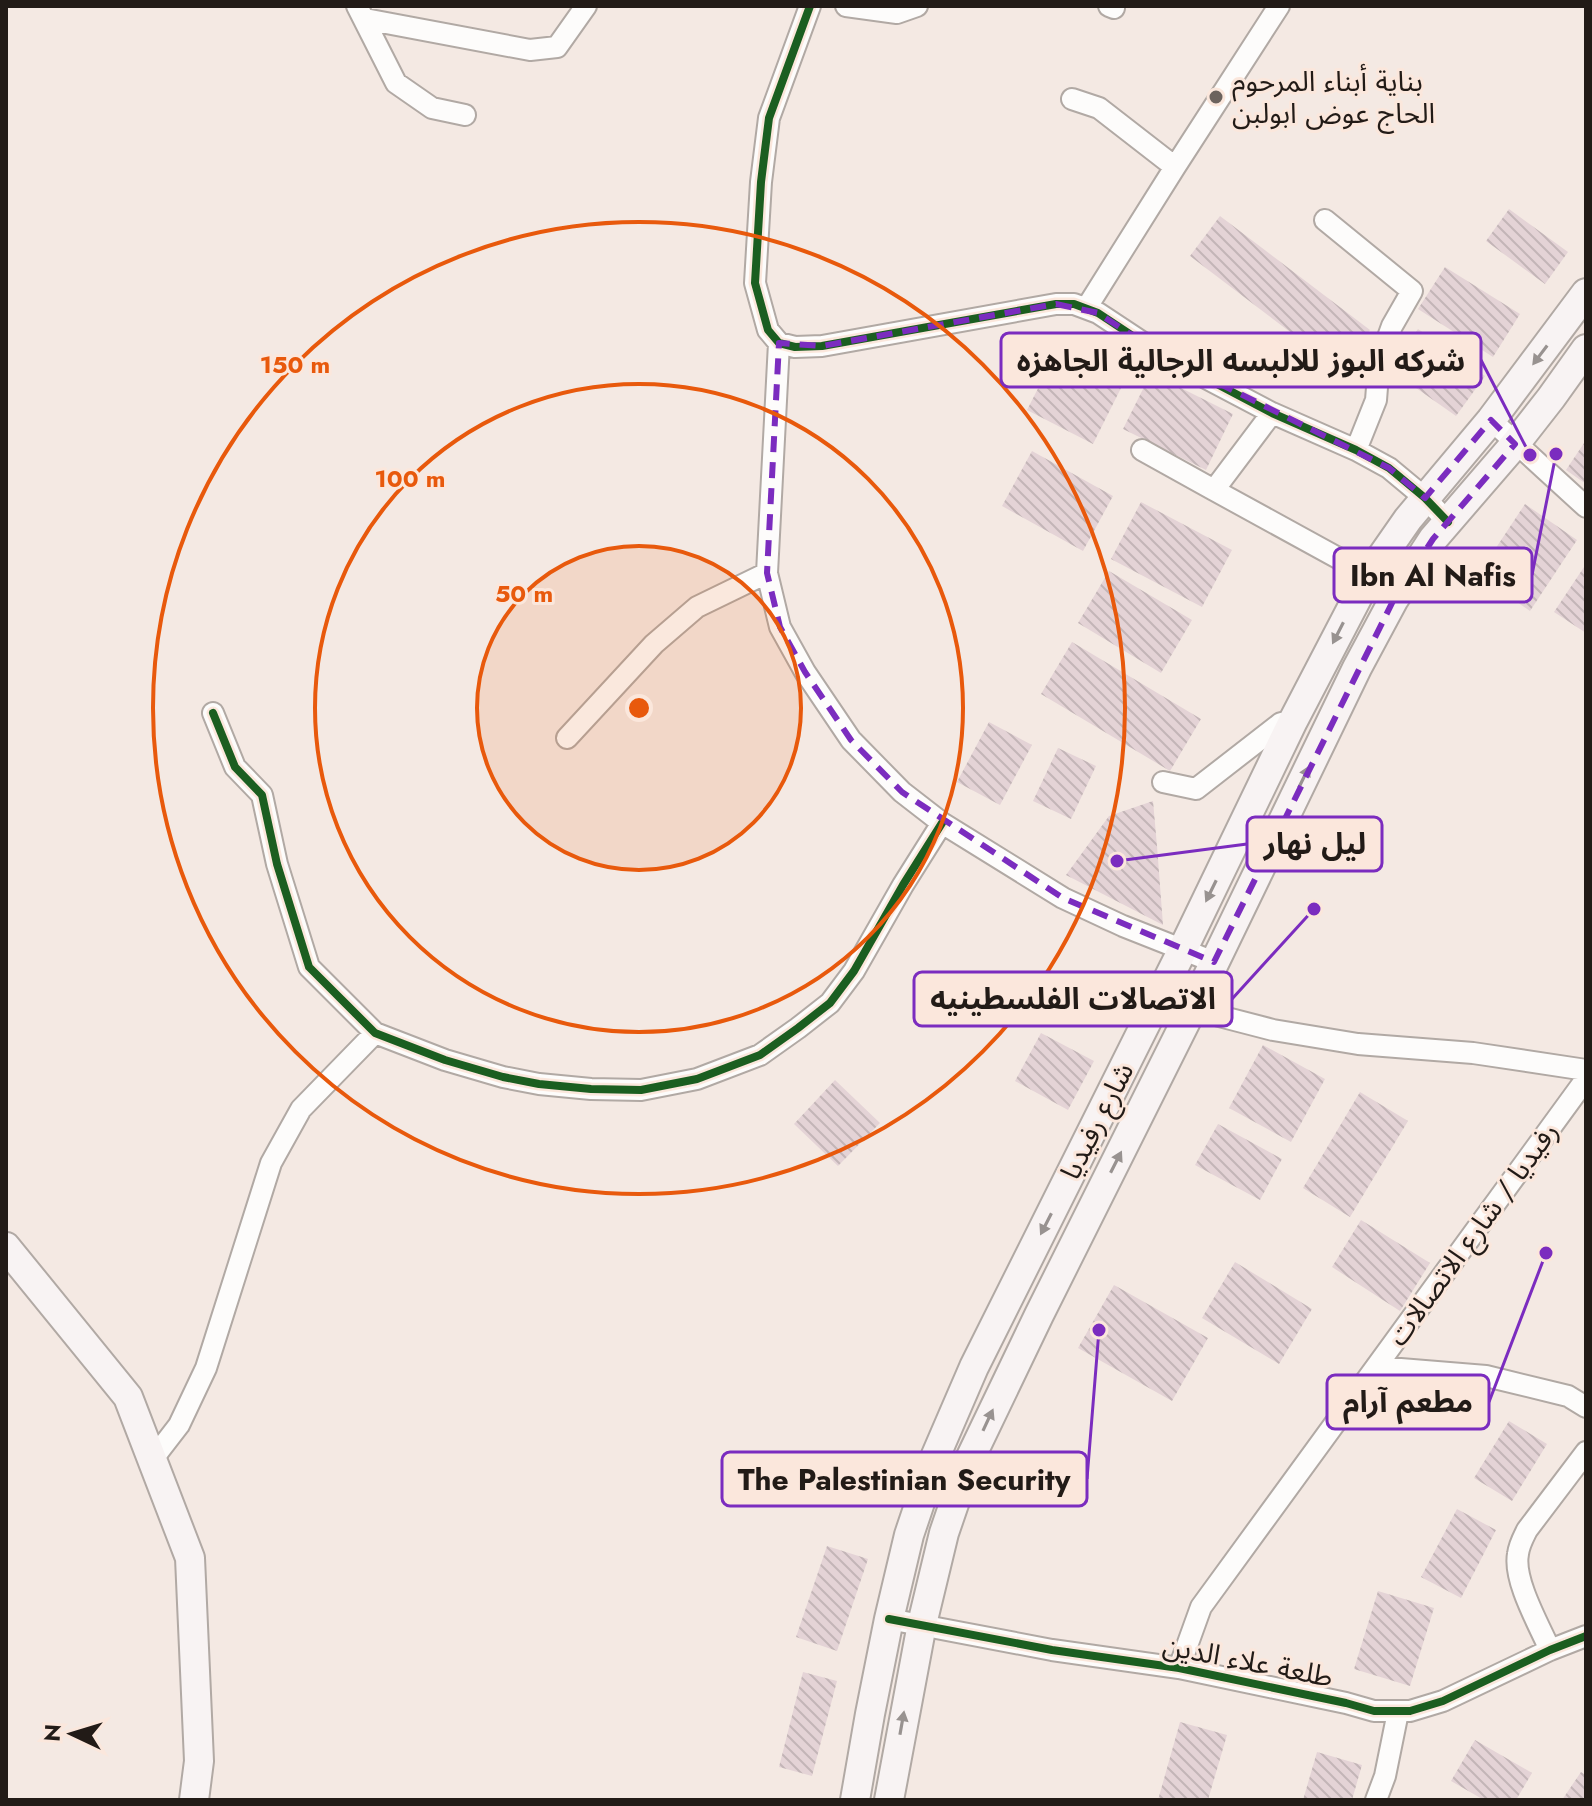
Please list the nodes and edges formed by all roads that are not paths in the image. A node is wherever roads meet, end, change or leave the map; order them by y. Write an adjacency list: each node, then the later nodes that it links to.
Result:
1 (586, 6): 6 (street)
2 (810, 6): 13 (street)
3 (846, 6): 4 (street)
4 (917, 6)
5 (1279, 6): 9 (street)
6 (361, 12): 8 (street)
7 (1072, 99): 9 (street)
8 (465, 115)
9 (1175, 167): 12 (street)
10 (1325, 220): 19 (street)
11 (1586, 293): 16 (main road, شارع رفيديا, one-way to 16)
12 (1087, 307): 13 (street); 15 (street)
13 (779, 343): 24 (street)
14 (1586, 349): 17 (main road, شارع رفيديا)
15 (1272, 413): 19 (street); 20 (street)
16 (1491, 420): 17 (street); 21 (main road, شارع رفيديا)
17 (1515, 444): 22 (street); 23 (main road, شارع رفيديا)
18 (1142, 450): 20 (street)
19 (1356, 450): 21 (street)
20 (1214, 490): 25 (street)
21 (1425, 498): 23 (street); 25 (main road, شارع رفيديا)
22 (1586, 507)
23 (1448, 522): 32 (main road, شارع رفيديا, one-way to 23)
24 (767, 573): 28 (street); 30 (street)
25 (1369, 575): 27 (main road, شارع رفيديا, one-way to 27)
26 (213, 713): 34 (street)
27 (1293, 721): 29 (street); 31 (main road, شارع رفيديا, one-way to 31)
28 (567, 738)
29 (1163, 782)
30 (942, 823): 31 (street); 34 (street)
31 (1183, 949): 32 (street); 42 (main road, شارع رفيديا, one-way to 42)
32 (1214, 962): 33 (main road, شارع رفيديا)
33 (1192, 1009): 35 (street); 43 (main road, شارع رفيديا, one-way to 33)
34 (375, 1033): 41 (street)
35 (1586, 1070)
36 (1586, 1079): 38 (street, رفيديا / شارع الاتصالات)
37 (6, 1247): 41 (main road)
38 (1376, 1367): 39 (street); 46 (street, رفيديا / شارع الاتصالات)
39 (1586, 1407)
40 (1586, 1452): 45 (street)
41 (152, 1460): 48 (main road)
42 (889, 1619): 43 (street, طلعة علاء الدين); 49 (main road, شارع رفيديا)
43 (922, 1624): 46 (street, طلعة علاء الدين); 50 (main road, شارع رفيديا, one-way to 43)
44 (1586, 1636): 45 (street, طلعة علاء الدين)
45 (1550, 1650): 47 (street, طلعة علاء الدين)
46 (1179, 1668): 47 (street, طلعة علاء الدين)
47 (1398, 1712): 51 (street)
48 (194, 1800)
49 (855, 1800)
50 (889, 1800)
51 (1376, 1800)

